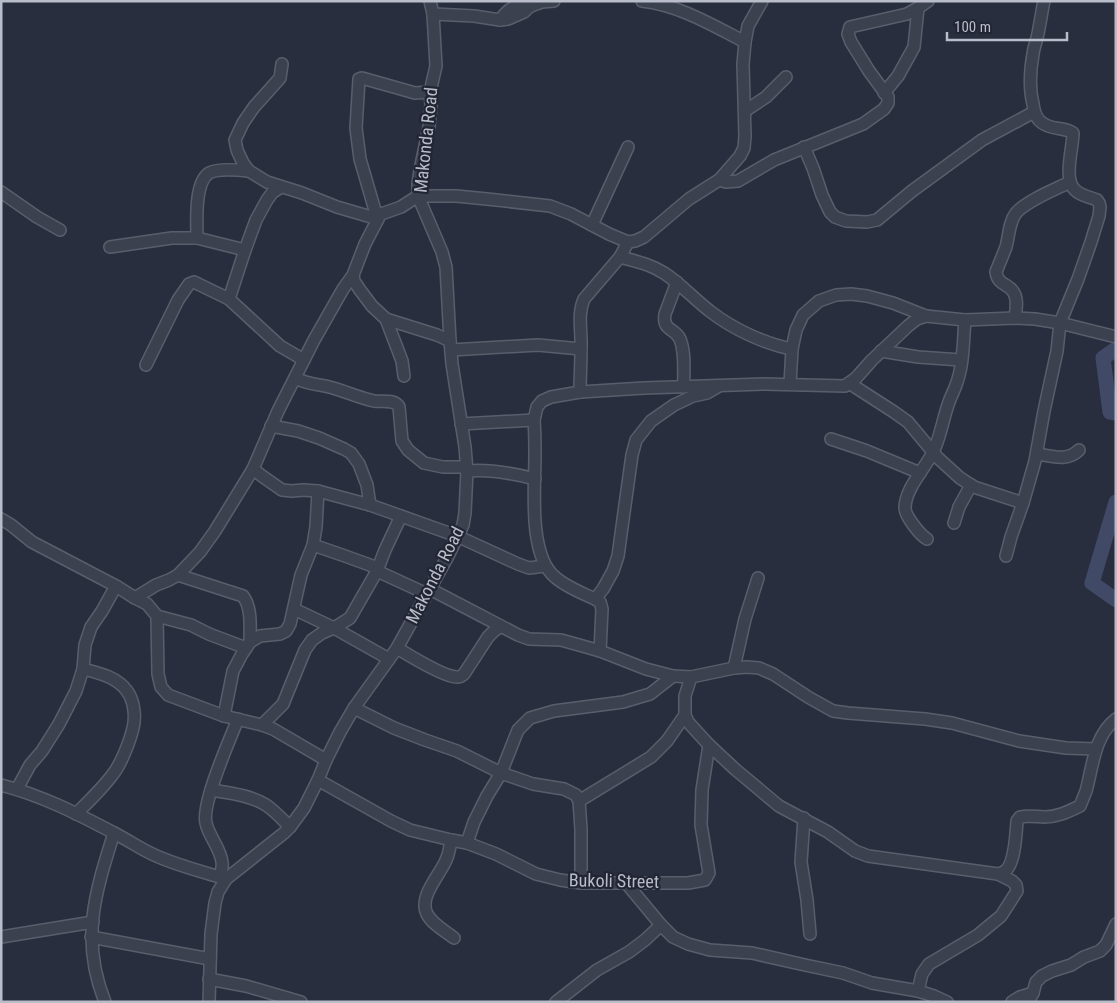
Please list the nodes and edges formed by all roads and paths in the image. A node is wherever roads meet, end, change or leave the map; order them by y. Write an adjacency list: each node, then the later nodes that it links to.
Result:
1 (430, 1): 9 (street, Makonda Road)
2 (554, 1): 9 (street)
3 (762, 1): 10 (street)
4 (928, 1): 8 (street)
5 (1044, 1): 16 (street)
6 (647, 2): 7 (street)
7 (682, 6): 10 (street)
8 (918, 8): 14 (street); 14 (street)
9 (433, 14): 13 (street, Makonda Road)
10 (745, 42): 15 (street)
11 (282, 64): 19 (street)
12 (786, 77): 15 (street)
13 (430, 92): 24 (street, Makonda Road); 25 (street)
14 (884, 92): 18 (street)
15 (745, 112): 20 (street)
16 (1034, 112): 18 (street); 21 (street)
17 (628, 147): 26 (street)
18 (804, 147): 20 (street)
19 (249, 171): 22 (street); 28 (street)
20 (718, 180): 29 (street)
21 (1070, 182): 37 (street); 40 (street)
22 (281, 186): 25 (street); 31 (street)
23 (1, 192): 27 (street)
24 (418, 196): 25 (street); 26 (street); 42 (street, Makonda Road)
25 (377, 216): 33 (street)
26 (592, 225): 29 (street)
27 (60, 230)
28 (197, 238): 30 (street); 31 (street)
29 (628, 242): 32 (street)
30 (110, 247)
31 (244, 250): 35 (street)
32 (620, 257): 34 (street); 43 (street)
33 (353, 275): 38 (street); 46 (street)
34 (677, 282): 44 (street); 54 (street)
35 (230, 299): 46 (street); 48 (street)
36 (926, 316): 39 (street); 44 (street); 45 (street)
37 (1015, 318): 39 (street); 40 (street)
38 (386, 319): 42 (street); 49 (street)
39 (965, 320): 47 (street)
40 (1060, 323): 41 (street); 62 (street)
41 (1116, 337)
42 (450, 346): 43 (street); 57 (street, Makonda Road)
43 (581, 349): 55 (street)
44 (792, 349): 52 (street)
45 (881, 351): 47 (street); 51 (street)
46 (304, 360): 50 (street)
47 (962, 360): 61 (street)
48 (146, 365)
49 (404, 376)
50 (295, 378): 58 (street); 64 (street)
51 (849, 383): 52 (street); 61 (street)
52 (790, 384): 53 (street)
53 (720, 385): 54 (street); 85 (street)
54 (684, 387): 55 (street)
55 (580, 392): 56 (street)
56 (534, 420): 57 (street); 66 (street)
57 (461, 424): 64 (street, Makonda Road)
58 (271, 426): 63 (street); 70 (street)
59 (831, 439): 65 (street)
60 (1079, 450): 62 (street)
61 (933, 452): 65 (street); 67 (street)
62 (1037, 454): 69 (street)
63 (253, 469): 68 (street); 80 (street)
64 (466, 469): 66 (street); 74 (street, Makonda Road)
65 (920, 472): 75 (street)
66 (535, 479): 78 (street)
67 (972, 486): 69 (street); 73 (street)
68 (318, 491): 70 (street); 76 (street)
69 (1023, 503): 77 (street)
70 (370, 505): 71 (street)
71 (401, 516): 74 (street); 79 (street)
72 (1, 519): 82 (street)
73 (954, 523)
74 (457, 536): 78 (street); 83 (street, Makonda Road)
75 (927, 539)
76 (313, 545): 79 (street); 86 (street)
77 (1006, 556)
78 (545, 566): 85 (street)
79 (378, 570): 83 (street); 89 (street)
80 (178, 575): 84 (street); 90 (street)
81 (758, 578): 94 (street)
82 (116, 586): 84 (street); 95 (street)
83 (428, 592): 88 (street); 91 (street, Makonda Road)
84 (135, 598): 87 (street)
85 (595, 599): 92 (street)
86 (294, 609): 89 (street); 90 (street)
87 (157, 616): 90 (street); 100 (street)
88 (500, 627): 91 (street); 92 (street)
89 (334, 628): 93 (street); 103 (street)
90 (248, 645): 100 (street)
91 (397, 648): 93 (street, Makonda Road)
92 (600, 651): 96 (street)
93 (389, 659): 98 (street, Makonda Road)
94 (734, 668): 97 (street); 105 (street)
95 (83, 669): 110 (street); 113 (street)
96 (673, 676): 97 (street); 107 (street)
97 (691, 677): 99 (street)
98 (354, 708): 106 (street, Makonda Road); 107 (street)
99 (685, 715): 104 (street); 112 (street)
100 (224, 716): 102 (street)
101 (1116, 719): 105 (street)
102 (238, 720): 103 (street); 111 (street)
103 (262, 725): 106 (street)
104 (709, 745): 114 (street); 122 (street, Bukoli Street)
105 (1096, 749): 119 (street)
106 (326, 760): 108 (street, Makonda Road)
107 (501, 772): 112 (street); 118 (street)
108 (318, 780): 115 (street, Makonda Road); 117 (street, Bukoli Street)
109 (1, 785): 110 (street)
110 (17, 789): 113 (street)
111 (211, 790): 115 (street); 120 (street)
112 (579, 801): 121 (street)
113 (76, 814): 116 (street)
114 (804, 818): 119 (street); 126 (street)
115 (290, 827): 120 (street, Makonda Road)
116 (114, 833): 120 (street); 123 (street)
117 (451, 840): 118 (street, Bukoli Street); 129 (street)
118 (467, 843): 121 (street, Bukoli Street)
119 (998, 874): 132 (street)
120 (223, 878): 130 (street, Makonda Road)
121 (581, 883): 122 (street, Bukoli Street)
122 (627, 884): 125 (street)
123 (93, 922): 127 (street); 128 (street)
124 (1116, 924): 133 (street)
125 (661, 926): 132 (street); 137 (street)
126 (810, 934)
127 (1, 937)
128 (91, 937): 130 (street); 134 (street)
129 (454, 938)
130 (210, 959): 131 (street, Makonda Road)
131 (209, 979): 135 (street, Makonda Road); 136 (street)
132 (918, 991): 138 (street)
133 (1030, 997): 139 (street)
134 (105, 1002)
135 (209, 1002)
136 (301, 1002)
137 (556, 1002)
138 (947, 1002)
139 (1012, 1002)

